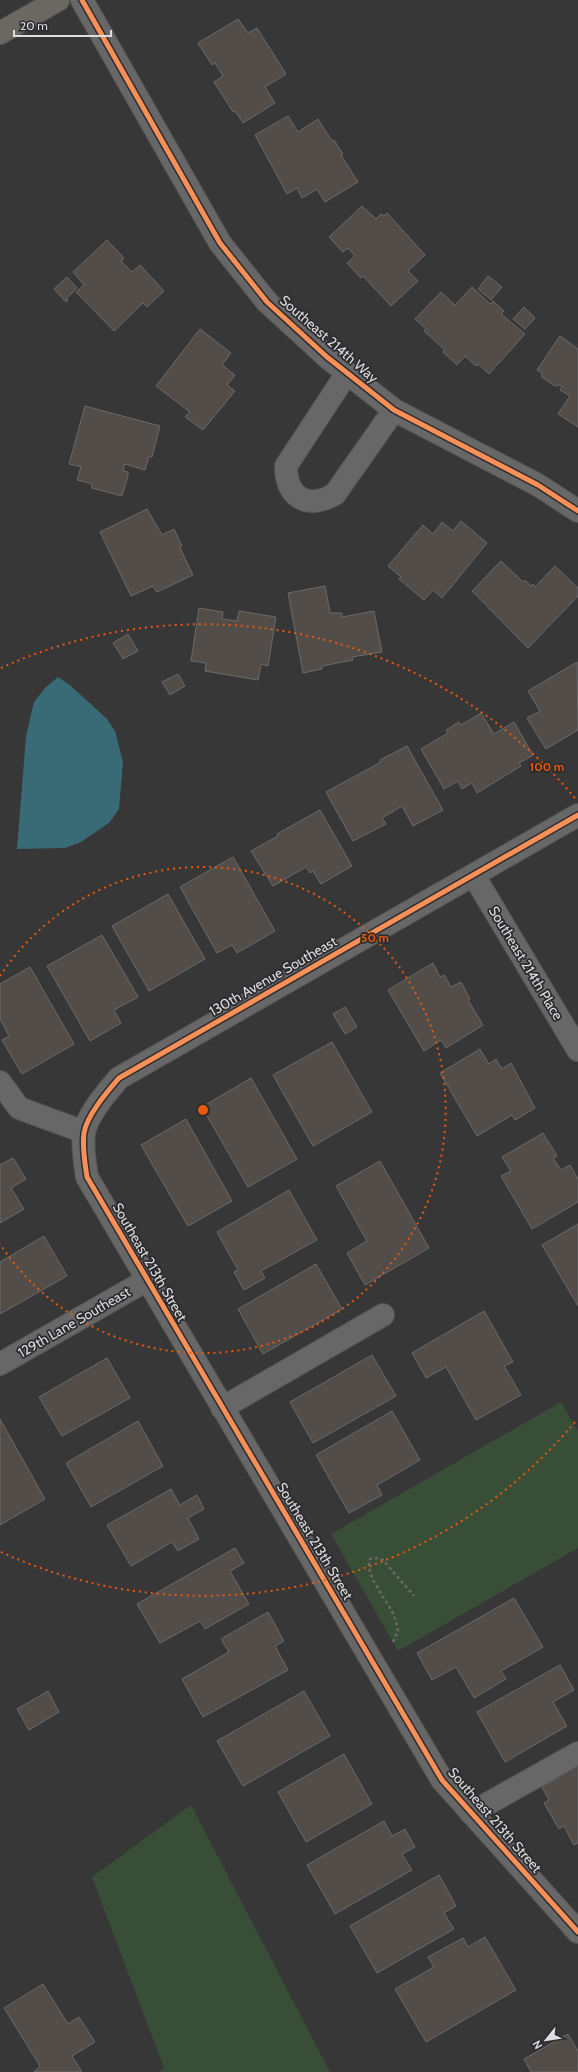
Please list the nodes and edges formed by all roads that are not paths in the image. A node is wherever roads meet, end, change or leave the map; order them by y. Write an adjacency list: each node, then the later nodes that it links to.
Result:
1 (58, 0): 3 (main road)
2 (82, 0): 4 (street, Southeast 214th Way)
3 (0, 33)
4 (347, 373): 5 (street, Southeast 214th Way); 5 (street)
5 (394, 410): 6 (street, Southeast 214th Way)
6 (578, 511)
7 (578, 815): 8 (street, 130th Avenue Southeast)
8 (474, 876): 9 (street, Southeast 214th Place); 11 (street, 130th Avenue Southeast)
9 (578, 1050)
10 (0, 1082): 11 (street)
11 (84, 1132): 12 (street, Southeast 213th Street)
12 (147, 1280): 14 (street, 129th Lane Southeast); 15 (street, Southeast 213th Street)
13 (383, 1315): 15 (street)
14 (0, 1364)
15 (222, 1408): 17 (street, Southeast 213th Street)
16 (578, 1752): 17 (street)
17 (471, 1813): 18 (street, Southeast 213th Street)
18 (578, 1932)

